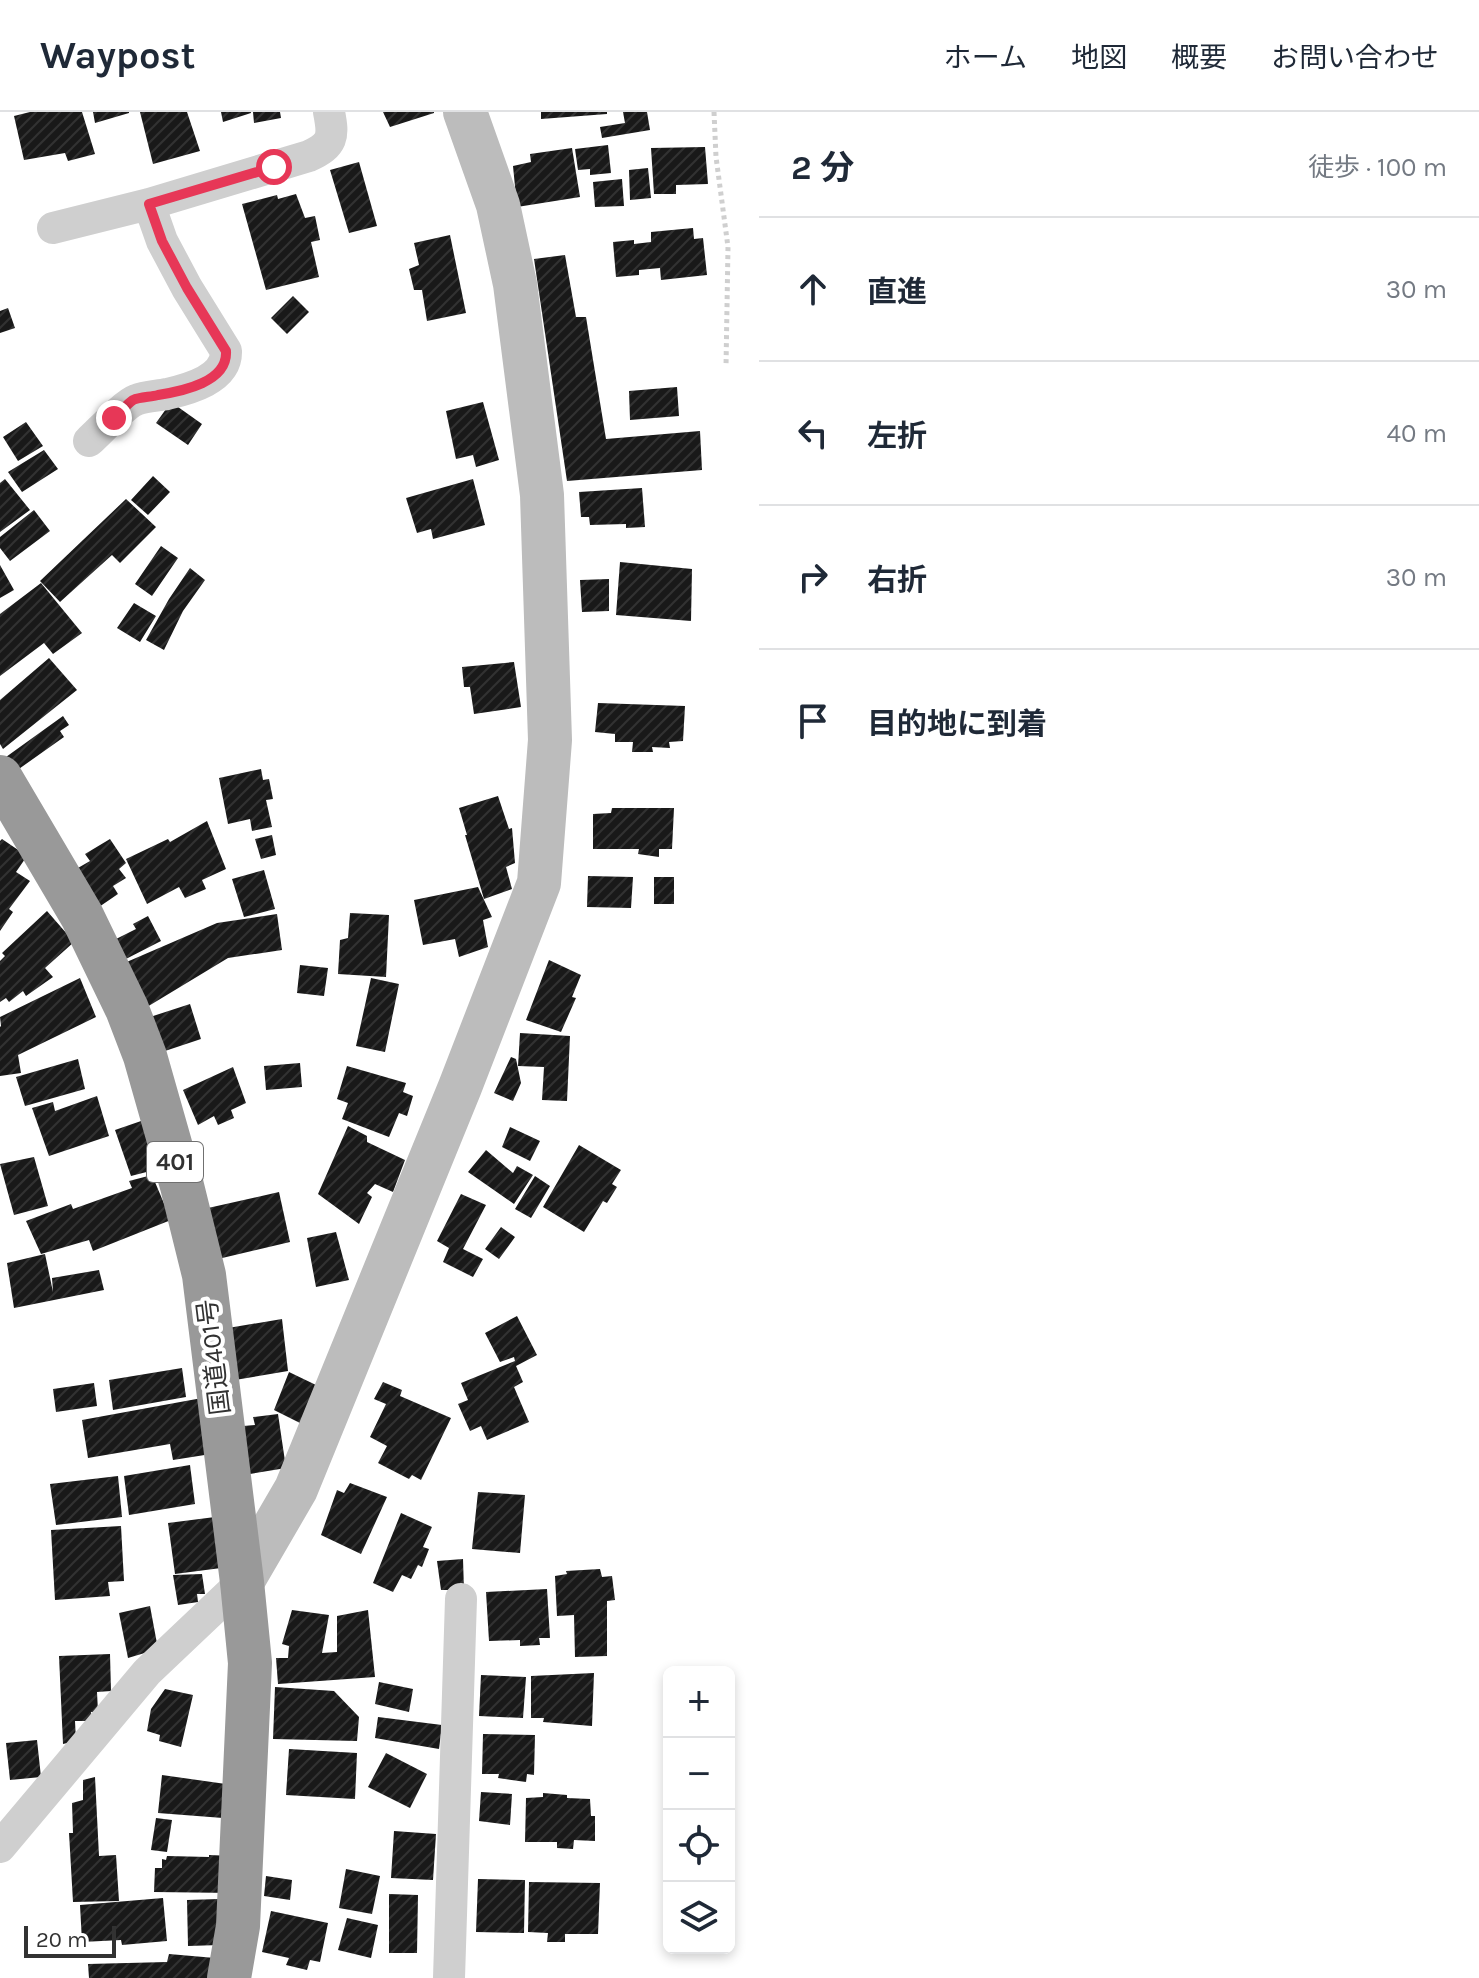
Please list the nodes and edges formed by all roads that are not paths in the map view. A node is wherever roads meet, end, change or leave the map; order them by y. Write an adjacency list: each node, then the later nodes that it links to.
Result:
1 (329, 112): 3 (street)
2 (465, 112): 7 (street)
3 (149, 204): 4 (street); 5 (street)
4 (53, 228)
5 (89, 441)
6 (0, 777): 7 (highway, 国道401号 / 401)
7 (242, 1582): 9 (street); 10 (highway, 国道401号 / 401)
8 (461, 1599): 11 (street)
9 (0, 1847)
10 (229, 1978)
11 (449, 1978)

